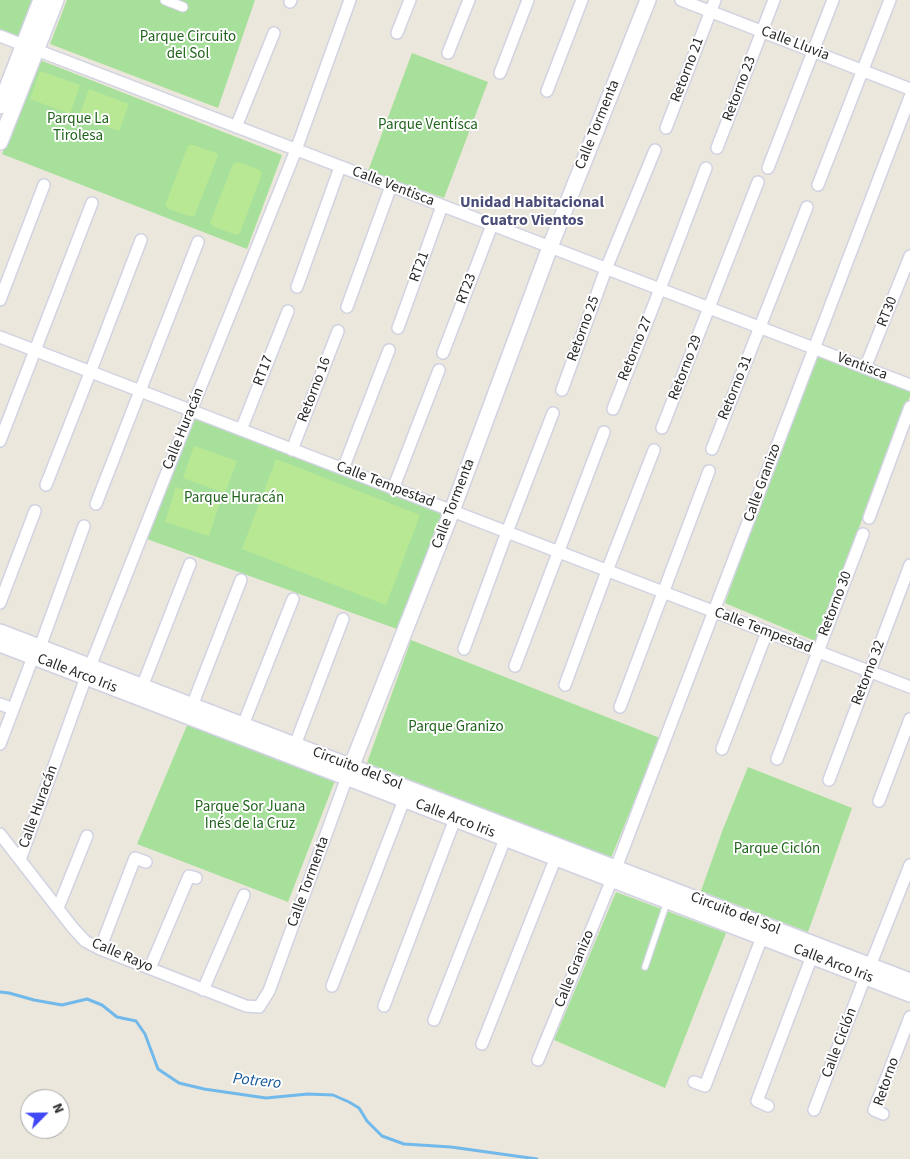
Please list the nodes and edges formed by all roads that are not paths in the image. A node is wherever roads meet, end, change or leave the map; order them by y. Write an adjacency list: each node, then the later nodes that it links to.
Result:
1 (41, 0): 21 (street)
2 (56, 0): 21 (street)
3 (165, 0): 15 (street)
4 (350, 0): 34 (street, Calle Huracán)
5 (410, 0): 19 (street)
6 (469, 0): 23 (street)
7 (528, 0): 25 (street)
8 (582, 0): 27 (street)
9 (648, 0): 49 (street, Calle Tormenta)
10 (681, 0): 16 (street, Calle Lluvia)
11 (715, 0): 16 (street)
12 (774, 0): 17 (street)
13 (833, 0): 22 (street)
14 (890, 0): 24 (street)
15 (183, 7)
16 (710, 11): 17 (street, Calle Lluvia); 31 (street, Retorno 21)
17 (762, 31): 22 (street, Calle Lluvia); 33 (street, Retorno 23)
18 (274, 33): 30 (street)
19 (397, 33)
20 (0, 36): 21 (street, Calle Ventisca)
21 (30, 48): 29 (street); 30 (street, Calle Ventisca); 32 (street)
22 (813, 51): 24 (street, Calle Lluvia); 38 (street)
23 (448, 53)
24 (863, 70): 26 (street, Calle Lluvia); 41 (street)
25 (500, 73)
26 (910, 89)
27 (547, 91)
28 (910, 97): 62 (street, Calle Granizo)
29 (0, 106)
30 (236, 127): 34 (street, Calle Ventisca)
31 (666, 128)
32 (0, 142)
33 (717, 148)
34 (296, 150): 36 (street, Calle Ventisca); 74 (street, Calle Huracán)
35 (655, 150): 51 (street, Retorno 25)
36 (340, 167): 42 (street, Calle Ventisca); 52 (street)
37 (706, 168): 53 (street, Retorno 27)
38 (768, 168)
39 (758, 182): 56 (street, Retorno 29)
40 (44, 185): 54 (street)
41 (818, 185)
42 (391, 186): 44 (street, Calle Ventisca); 55 (street)
43 (92, 203): 64 (street)
44 (442, 206): 46 (street, Calle Ventisca); 58 (street, RT21)
45 (807, 207): 59 (street, Retorno 31)
46 (492, 225): 49 (street, Calle Ventisca); 65 (street, RT23)
47 (141, 240): 68 (street)
48 (198, 242): 71 (street)
49 (550, 247): 51 (street, Calle Ventisca); 89 (street, Calle Tormenta)
50 (910, 256): 66 (street, RT30)
51 (606, 268): 53 (street, Calle Ventisca); 70 (street, Retorno 25)
52 (297, 287)
53 (660, 289): 56 (street, Calle Ventisca); 73 (street, Retorno 27)
54 (0, 300)
55 (347, 307)
56 (710, 308): 59 (street, Calle Ventisca); 76 (street, Retorno 29)
57 (288, 311): 77 (street, RT17)
58 (398, 328)
59 (760, 328): 62 (street, Calle Ventisca); 80 (street, Retorno 31)
60 (338, 331): 81 (street, Retorno 16)
61 (0, 337): 64 (street, Calle Tempestad)
62 (813, 348): 66 (street, Ventisca); 102 (street, Calle Granizo)
63 (389, 350): 83 (street)
64 (36, 351): 68 (street, Calle Tempestad); 79 (street)
65 (443, 353)
66 (865, 368): 69 (street, Ventisca)
67 (439, 370): 86 (street)
68 (90, 373): 71 (street, Calle Tempestad); 85 (street)
69 (910, 385)
70 (562, 390)
71 (139, 391): 74 (street, Calle Tempestad); 87 (street)
72 (910, 407): 90 (street)
73 (612, 409)
74 (191, 411): 77 (street, Calle Tempestad); 111 (street, Calle Huracán)
75 (553, 413): 92 (street)
76 (662, 428)
77 (241, 430): 81 (street, Calle Tempestad)
78 (604, 432): 94 (street)
79 (0, 441)
80 (712, 449)
81 (292, 450): 83 (street, Calle Tempestad)
82 (654, 450): 97 (street)
83 (343, 469): 86 (street, Calle Tempestad)
84 (709, 471): 99 (street)
85 (46, 485)
86 (393, 489): 89 (street, Calle Tempestad)
87 (96, 504)
88 (35, 511): 101 (street)
89 (452, 511): 92 (street, Calle Tempestad); 126 (street, Calle Tormenta)
90 (869, 518)
91 (84, 526): 108 (street)
92 (507, 532): 94 (street, Calle Tempestad); 107 (street)
93 (863, 534): 109 (street, Retorno 30)
94 (558, 552): 97 (street, Calle Tempestad); 110 (street)
95 (190, 564): 114 (street)
96 (910, 565): 112 (street, Retorno 32)
97 (607, 571): 99 (street, Calle Tempestad); 113 (street)
98 (241, 580): 117 (street)
99 (663, 592): 102 (street, Calle Tempestad); 118 (street)
100 (293, 599): 121 (street)
101 (0, 603)
102 (714, 613): 105 (street, Calle Tempestad); 138 (street, Calle Granizo)
103 (342, 619): 123 (street)
104 (0, 632): 108 (street)
105 (767, 632): 109 (street, Calle Tempestad); 124 (street)
106 (0, 644): 108 (street, Calle Arco Iris)
107 (464, 649)
108 (36, 652): 111 (street, Calle Arco Iris); 119 (street)
109 (818, 652): 112 (street, Calle Tempestad); 125 (street, Retorno 30)
110 (515, 666)
111 (88, 672): 114 (street, Circuito del Sol); 126 (street, Calle Arco Iris); 135 (street, Calle Huracán)
112 (870, 672): 115 (street, Calle Tempestad); 127 (street, Retorno 32)
113 (565, 685)
114 (142, 686): 117 (street, Circuito del Sol)
115 (910, 688)
116 (0, 704): 119 (street)
117 (192, 706): 121 (street, Circuito del Sol)
118 (620, 706)
119 (14, 709): 122 (street)
120 (910, 719): 129 (street)
121 (243, 725): 123 (street, Circuito del Sol)
122 (0, 744)
123 (295, 745): 126 (street, Circuito del Sol)
124 (722, 749)
125 (777, 759)
126 (349, 772): 128 (street, Calle Arco Iris); 138 (street, Circuito del Sol); 155 (street, Calle Tormenta)
127 (829, 780)
128 (404, 800): 130 (street, Calle Arco Iris); 151 (street)
129 (879, 801)
130 (455, 819): 133 (street, Calle Arco Iris); 154 (street)
131 (0, 834): 135 (street, Calle Rayo)
132 (87, 836): 142 (street)
133 (506, 839): 134 (street, Calle Arco Iris); 157 (street)
134 (556, 857): 138 (street, Calle Arco Iris); 158 (street)
135 (20, 860): 142 (street, Calle Rayo)
136 (146, 862): 145 (street)
137 (910, 865): 149 (street, Calle Ciclón)
138 (614, 874): 141 (street, Calle Arco Iris); 143 (street, Circuito del Sol); 159 (street, Calle Granizo)
139 (196, 878): 148 (street)
140 (244, 895): 152 (street)
141 (668, 900): 143 (street, Calle Arco Iris); 147 (lane)
142 (58, 908): 145 (street, Calle Rayo)
143 (703, 908): 144 (street, Calle Arco Iris); 149 (street, Circuito del Sol)
144 (762, 937): 146 (street, Calle Arco Iris); 160 (street)
145 (100, 949): 148 (street, Calle Rayo)
146 (812, 956): 149 (street, Calle Arco Iris); 161 (street)
147 (646, 966)
148 (150, 968): 152 (street, Calle Rayo)
149 (868, 971): 150 (street, Circuito del Sol); 153 (street, Calle Arco Iris); 162 (street, Calle Ciclón)
150 (910, 981)
151 (332, 986)
152 (203, 990): 155 (street, Calle Rayo)
153 (910, 994)
154 (384, 1006)
155 (259, 1007)
156 (910, 1017): 163 (street, Retorno)
157 (434, 1020)
158 (482, 1044)
159 (538, 1060)
160 (694, 1082)
161 (768, 1106)
162 (814, 1110)
163 (883, 1114)

